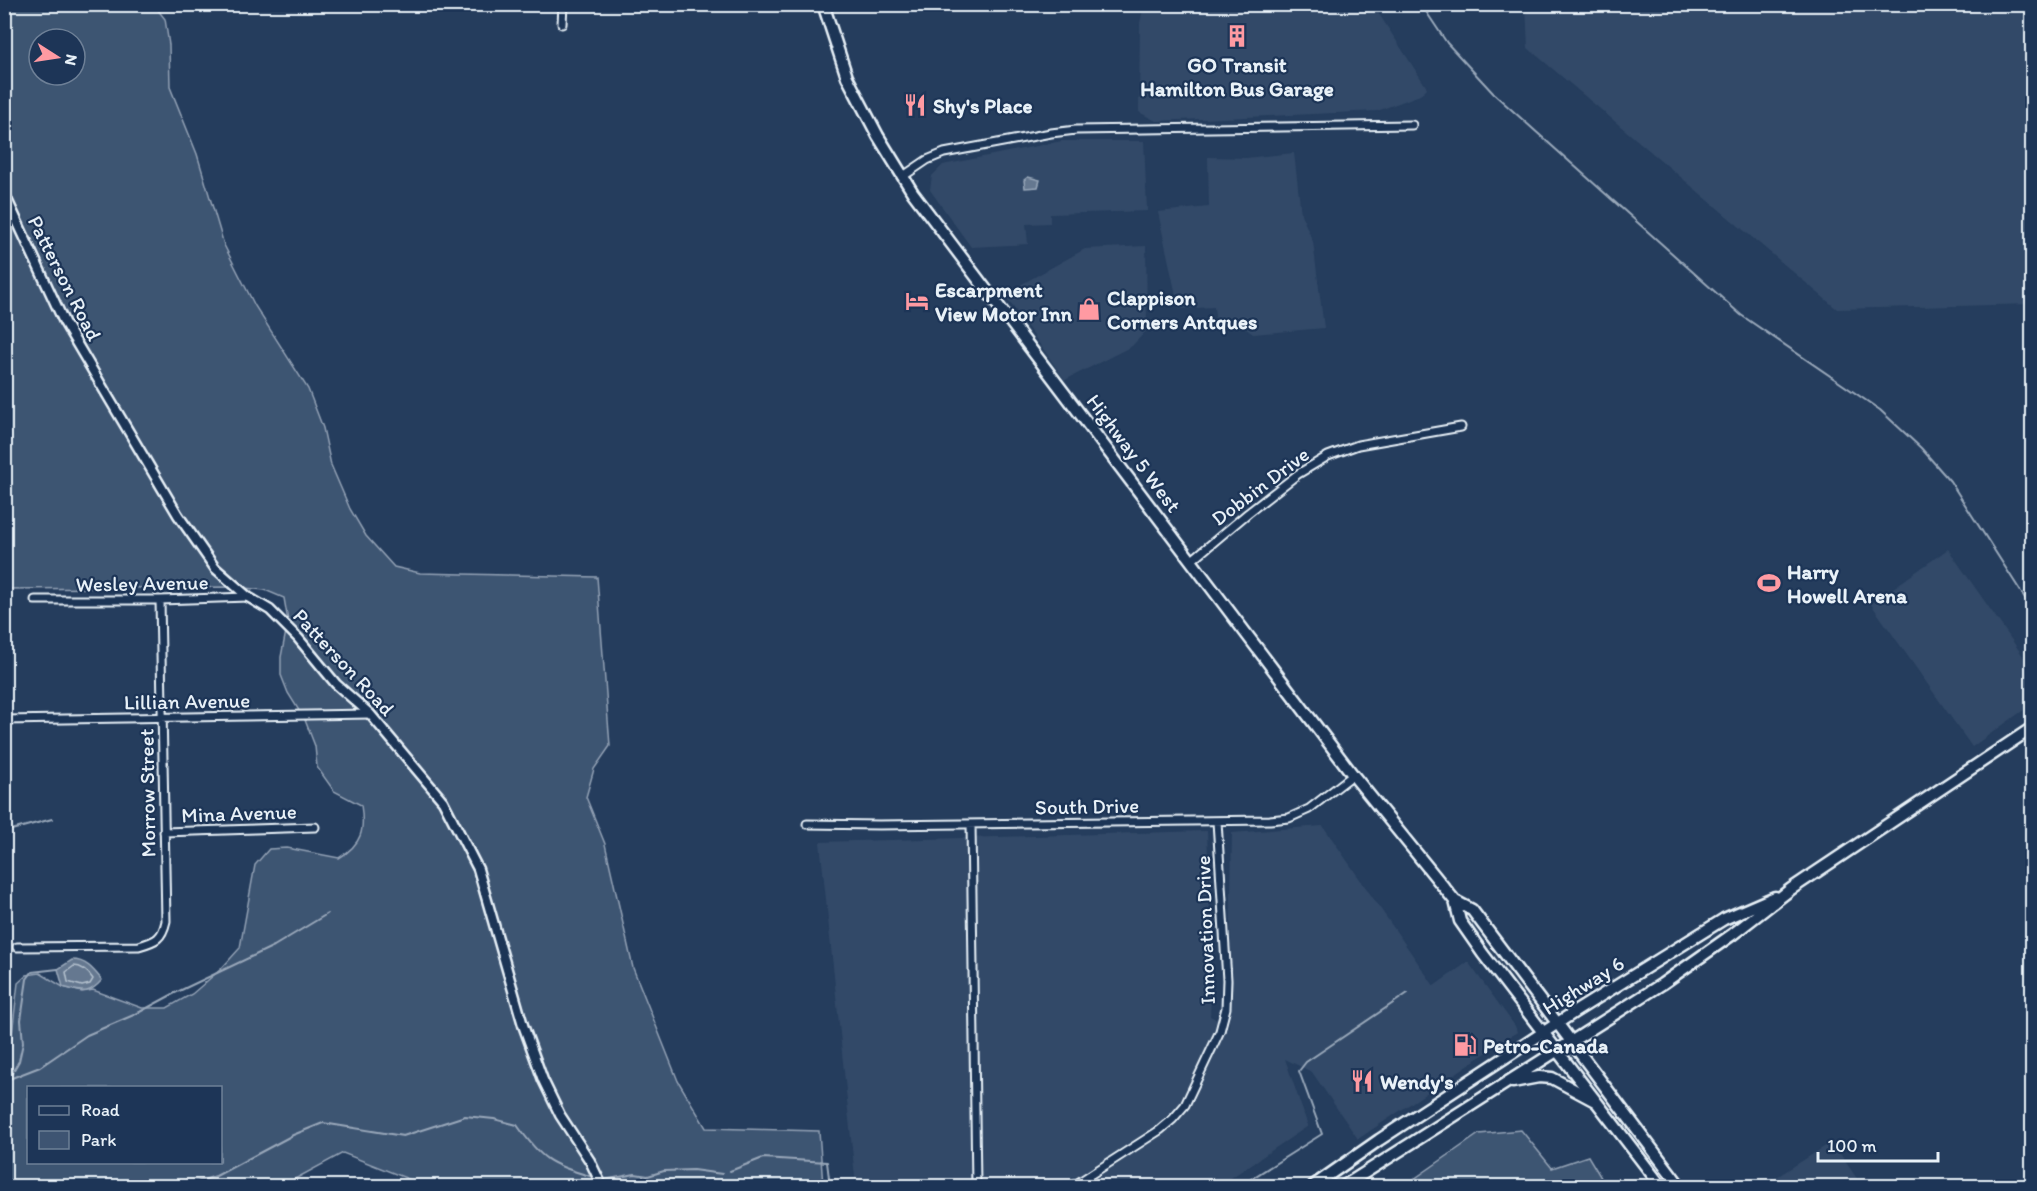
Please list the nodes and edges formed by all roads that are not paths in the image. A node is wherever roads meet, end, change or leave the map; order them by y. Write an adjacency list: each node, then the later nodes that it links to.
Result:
1 (563, 4): 3 (street)
2 (823, 4): 5 (main road, Highway 5 West)
3 (562, 24)
4 (1412, 125): 5 (street)
5 (902, 177): 8 (main road, Highway 5 West)
6 (4, 193): 9 (street, Patterson Road)
7 (1461, 427): 8 (street, Dobbin Drive)
8 (1191, 561): 16 (main road, Highway 5 West)
9 (248, 597): 11 (street, Wesley Avenue); 12 (street, Patterson Road)
10 (35, 600): 11 (street, Wesley Avenue)
11 (160, 600): 13 (street, Morrow Street)
12 (370, 714): 13 (street, Lillian Avenue); 31 (street, Patterson Road)
13 (162, 718): 14 (street, Lillian Avenue); 21 (street, Morrow Street)
14 (4, 720)
15 (2032, 728): 22 (main road, Highway 6)
16 (1353, 775): 17 (street, South Drive); 23 (main road, Highway 5 West)
17 (1217, 821): 19 (street, South Drive); 33 (street, Innovation Drive)
18 (807, 824): 19 (street, South Drive)
19 (971, 825): 32 (street)
20 (315, 827): 21 (street, Mina Avenue)
21 (164, 832): 24 (street, Morrow Street)
22 (1791, 889): 25 (main road, Highway 6); 27 (main road, Highway 6)
23 (1455, 901): 25 (main road, Highway 5 West); 26 (main road, Highway 5 West)
24 (17, 947)
25 (1557, 1023): 26 (main road, Highway 6); 27 (main road, Highway 5 West)
26 (1544, 1032): 28 (main road, Highway 5 West); 34 (main road, Highway 6)
27 (1572, 1042): 28 (main road, Highway 6); 37 (main road, Highway 5 West)
28 (1557, 1051): 29 (main road, Highway 6); 30 (main road, Highway 5 West)
29 (1506, 1083): 30 (main road); 35 (main road, Highway 6)
30 (1595, 1101): 36 (main road, Highway 5 West)
31 (602, 1186)
32 (976, 1186)
33 (1073, 1186)
34 (1312, 1186)
35 (1344, 1186)
36 (1661, 1186)
37 (1680, 1186)

